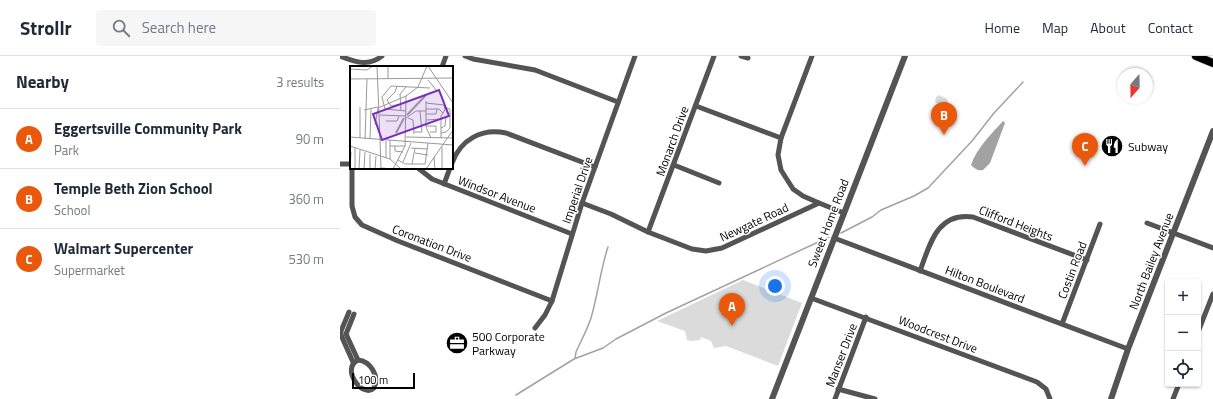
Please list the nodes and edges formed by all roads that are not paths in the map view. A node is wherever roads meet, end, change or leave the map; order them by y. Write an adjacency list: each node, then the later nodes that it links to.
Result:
1 (340, 56): 2 (street)
2 (382, 56)
3 (446, 56): 13 (street)
4 (465, 56): 14 (street)
5 (636, 56): 14 (street, Imperial Drive)
6 (714, 56): 15 (street, Monarch Drive)
7 (741, 56): 11 (street)
8 (812, 56): 17 (street)
9 (905, 56): 28 (street, Sweet Home Road)
10 (1196, 56): 12 (main road)
11 (748, 58)
12 (1213, 64)
13 (442, 66)
14 (618, 102): 20 (street, Imperial Drive)
15 (696, 106): 17 (street); 19 (street, Monarch Drive)
16 (1213, 131): 32 (street, North Bailey Avenue)
17 (781, 138): 26 (street)
18 (453, 161): 20 (street)
19 (674, 165): 24 (street); 31 (street, Monarch Drive)
20 (595, 167): 27 (street, Imperial Drive)
21 (352, 169): 40 (street, Coronation Drive)
22 (419, 169): 25 (street, Windsor Avenue)
23 (450, 169): 25 (street)
24 (719, 183)
25 (444, 184): 33 (street, Windsor Avenue)
26 (819, 202): 28 (street); 31 (street, Newgate Road)
27 (582, 203): 31 (street, Newgate Road); 33 (street, Imperial Drive)
28 (844, 213): 34 (street, Sweet Home Road)
29 (1147, 223): 32 (street)
30 (1100, 224): 36 (street, Costin Road)
31 (648, 232)
32 (1173, 233): 35 (street); 46 (street, North Bailey Avenue)
33 (572, 234): 40 (street, Imperial Drive)
34 (834, 238): 37 (street, Hilton Boulevard); 39 (street, Sweet Home Road)
35 (1213, 248)
36 (1087, 260): 37 (street, Clifford Heights); 43 (street, Costin Road)
37 (920, 271): 43 (street, Hilton Boulevard)
38 (1213, 294): 44 (street)
39 (811, 298): 42 (street, Woodcrest Drive); 50 (street, Sweet Home Road)
40 (552, 301): 45 (street, Imperial Drive)
41 (351, 313): 47 (street)
42 (866, 317): 49 (street, Manser Drive); 53 (street, Woodcrest Drive)
43 (1062, 324): 46 (street, Hilton Boulevard)
44 (1201, 324)
45 (535, 328)
46 (1128, 349): 54 (street, North Bailey Avenue)
47 (355, 361): 47 (street)
48 (1178, 387): 55 (street)
49 (838, 389): 51 (street, Manser Drive); 52 (street)
50 (772, 399)
51 (835, 399)
52 (875, 399)
53 (1050, 399)
54 (1111, 399)
55 (1173, 399)

